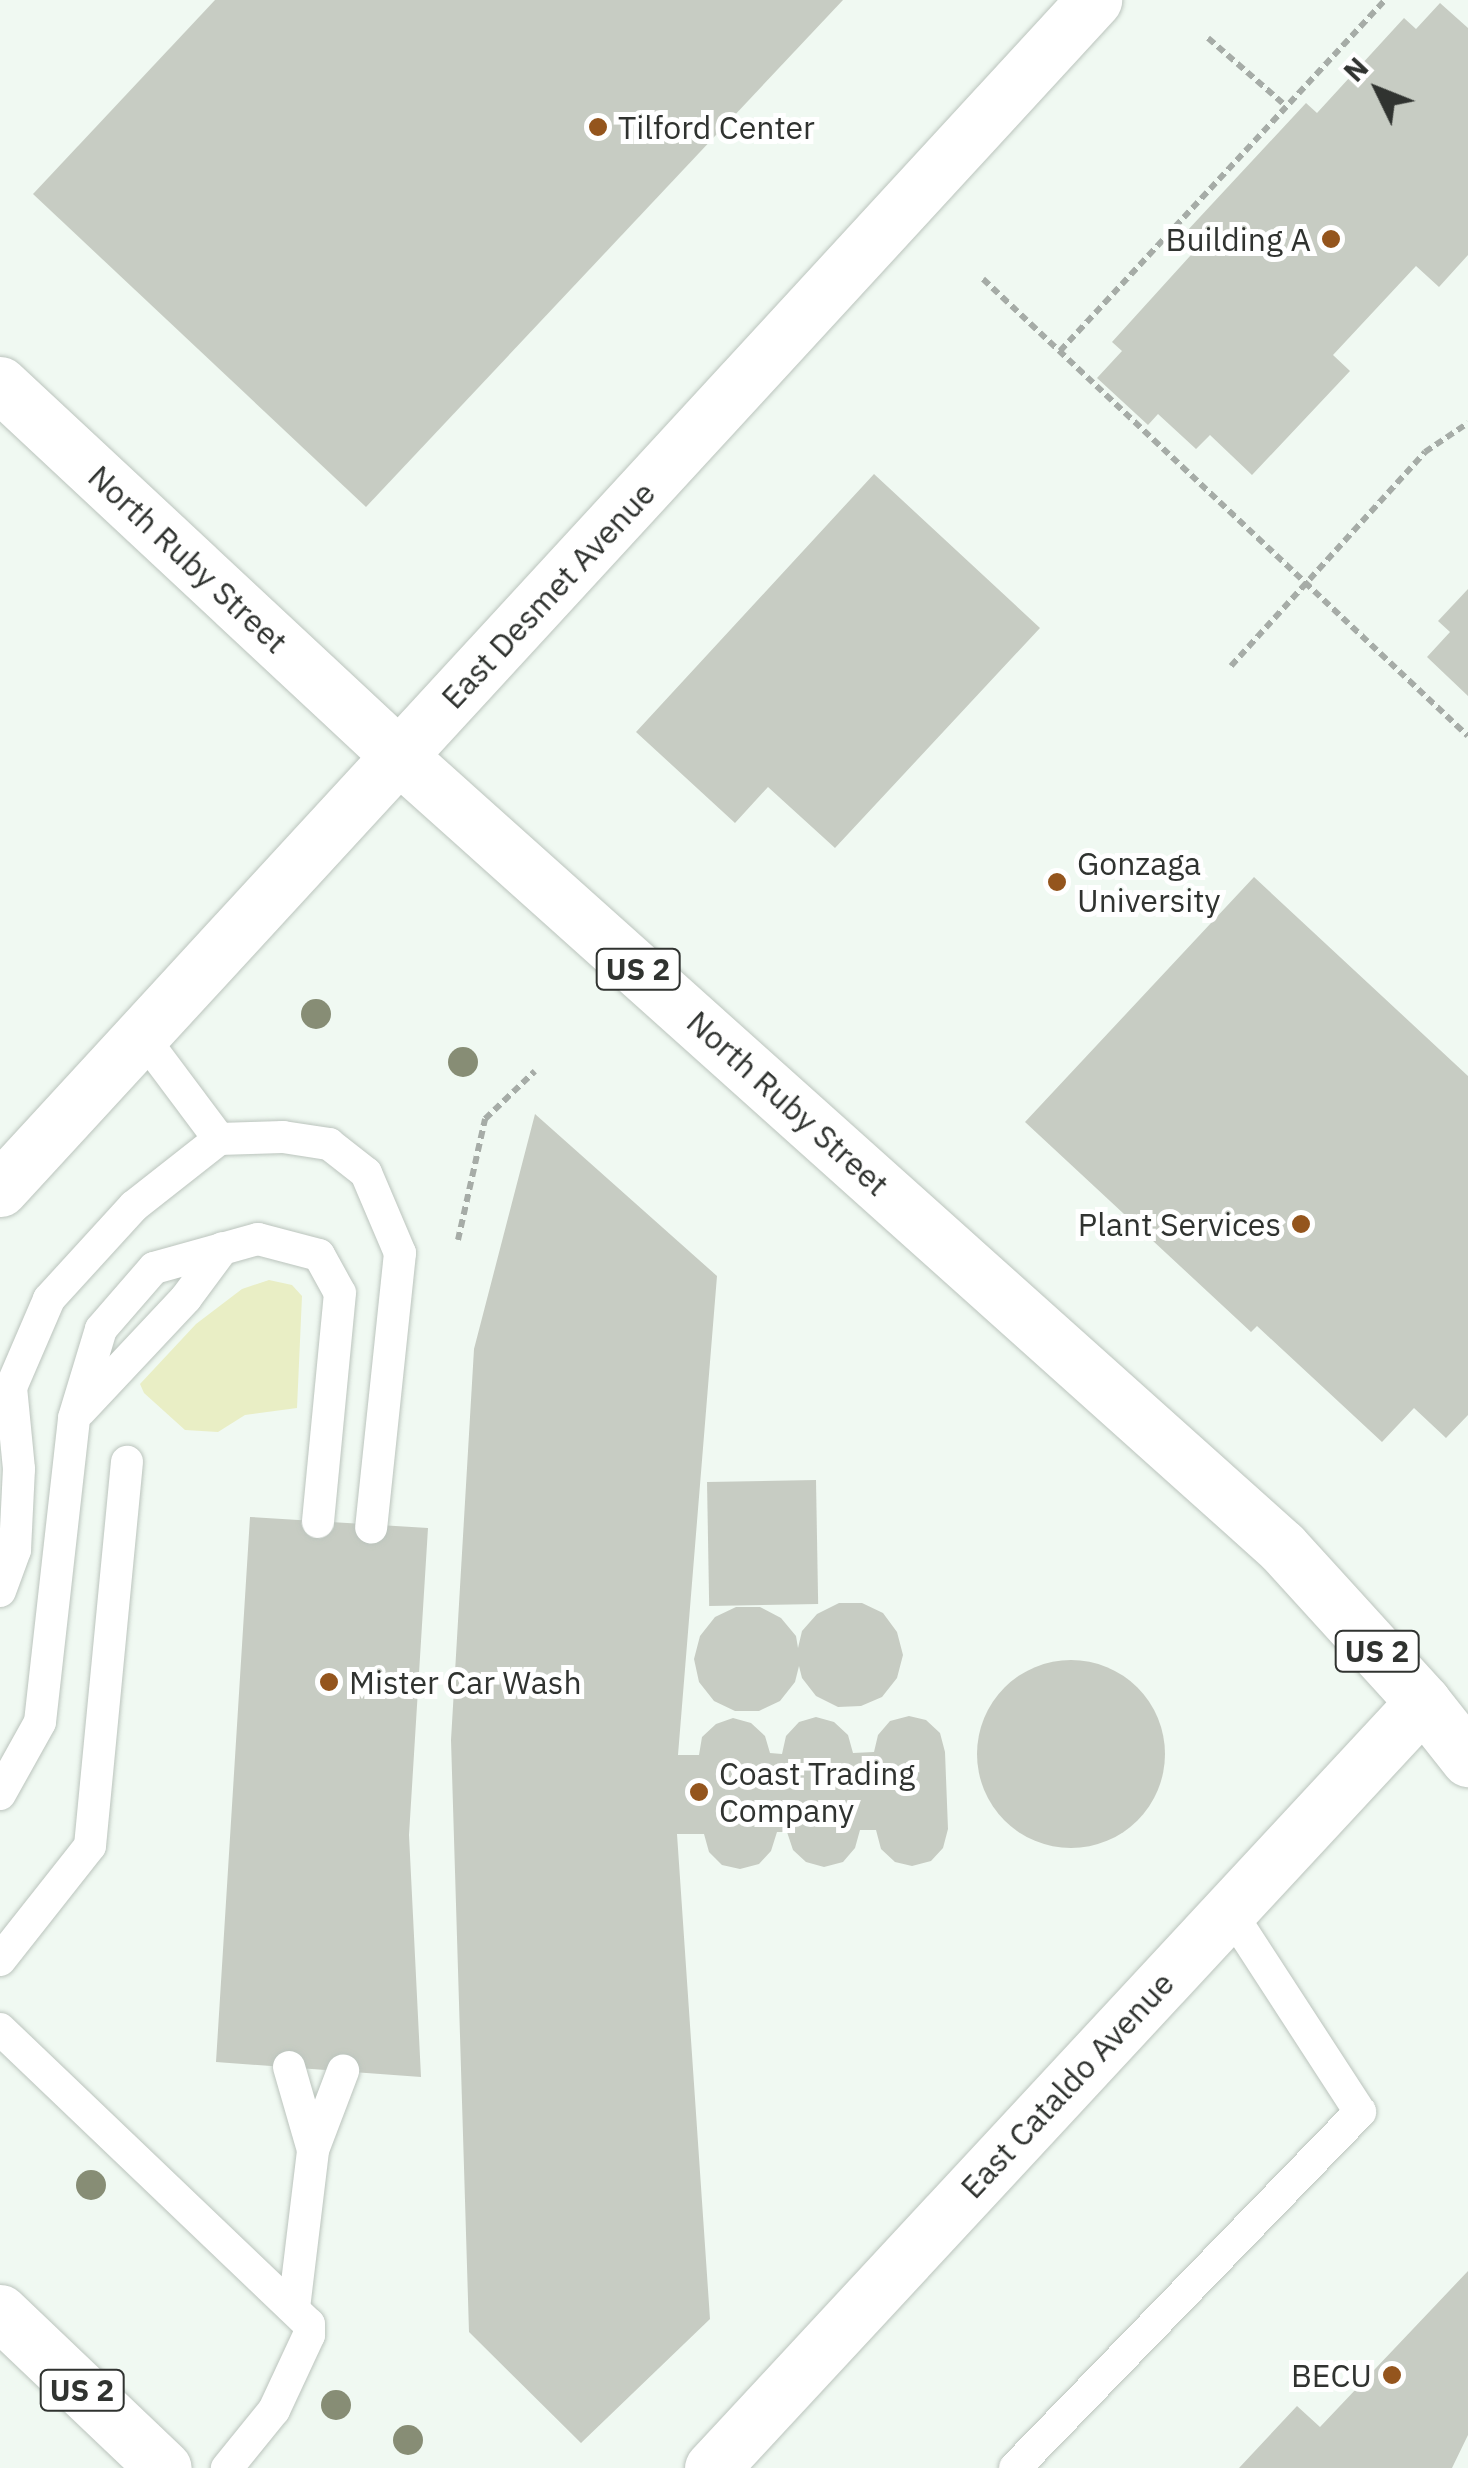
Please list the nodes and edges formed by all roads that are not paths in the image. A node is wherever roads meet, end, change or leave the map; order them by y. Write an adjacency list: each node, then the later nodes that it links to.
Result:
1 (1094, 0): 3 (street, East Desmet Avenue)
2 (0, 384): 3 (street, North Ruby Street / US 2)
3 (400, 757): 4 (street, East Desmet Avenue); 12 (street, North Ruby Street / US 2)
4 (142, 1036): 5 (lane); 6 (street, East Desmet Avenue)
5 (219, 1139): 7 (lane); 10 (lane)
6 (0, 1189)
7 (6, 1400): 11 (lane)
8 (126, 1462): 16 (lane)
9 (318, 1522): 14 (lane)
10 (371, 1527)
11 (0, 1590)
12 (1423, 1702): 13 (street, North Ruby Street / US 2); 15 (street, East Cataldo Avenue)
13 (1468, 1759)
14 (0, 1794)
15 (1229, 1910): 25 (street, East Cataldo Avenue); 26 (lane)
16 (0, 1960)
17 (0, 2029): 21 (lane)
18 (289, 2067): 20 (lane)
19 (344, 2071): 20 (lane)
20 (313, 2150): 21 (lane)
21 (294, 2308): 24 (lane)
22 (0, 2312): 23 (street, US 2)
23 (164, 2468)
24 (227, 2468)
25 (712, 2468)
26 (1015, 2468)

